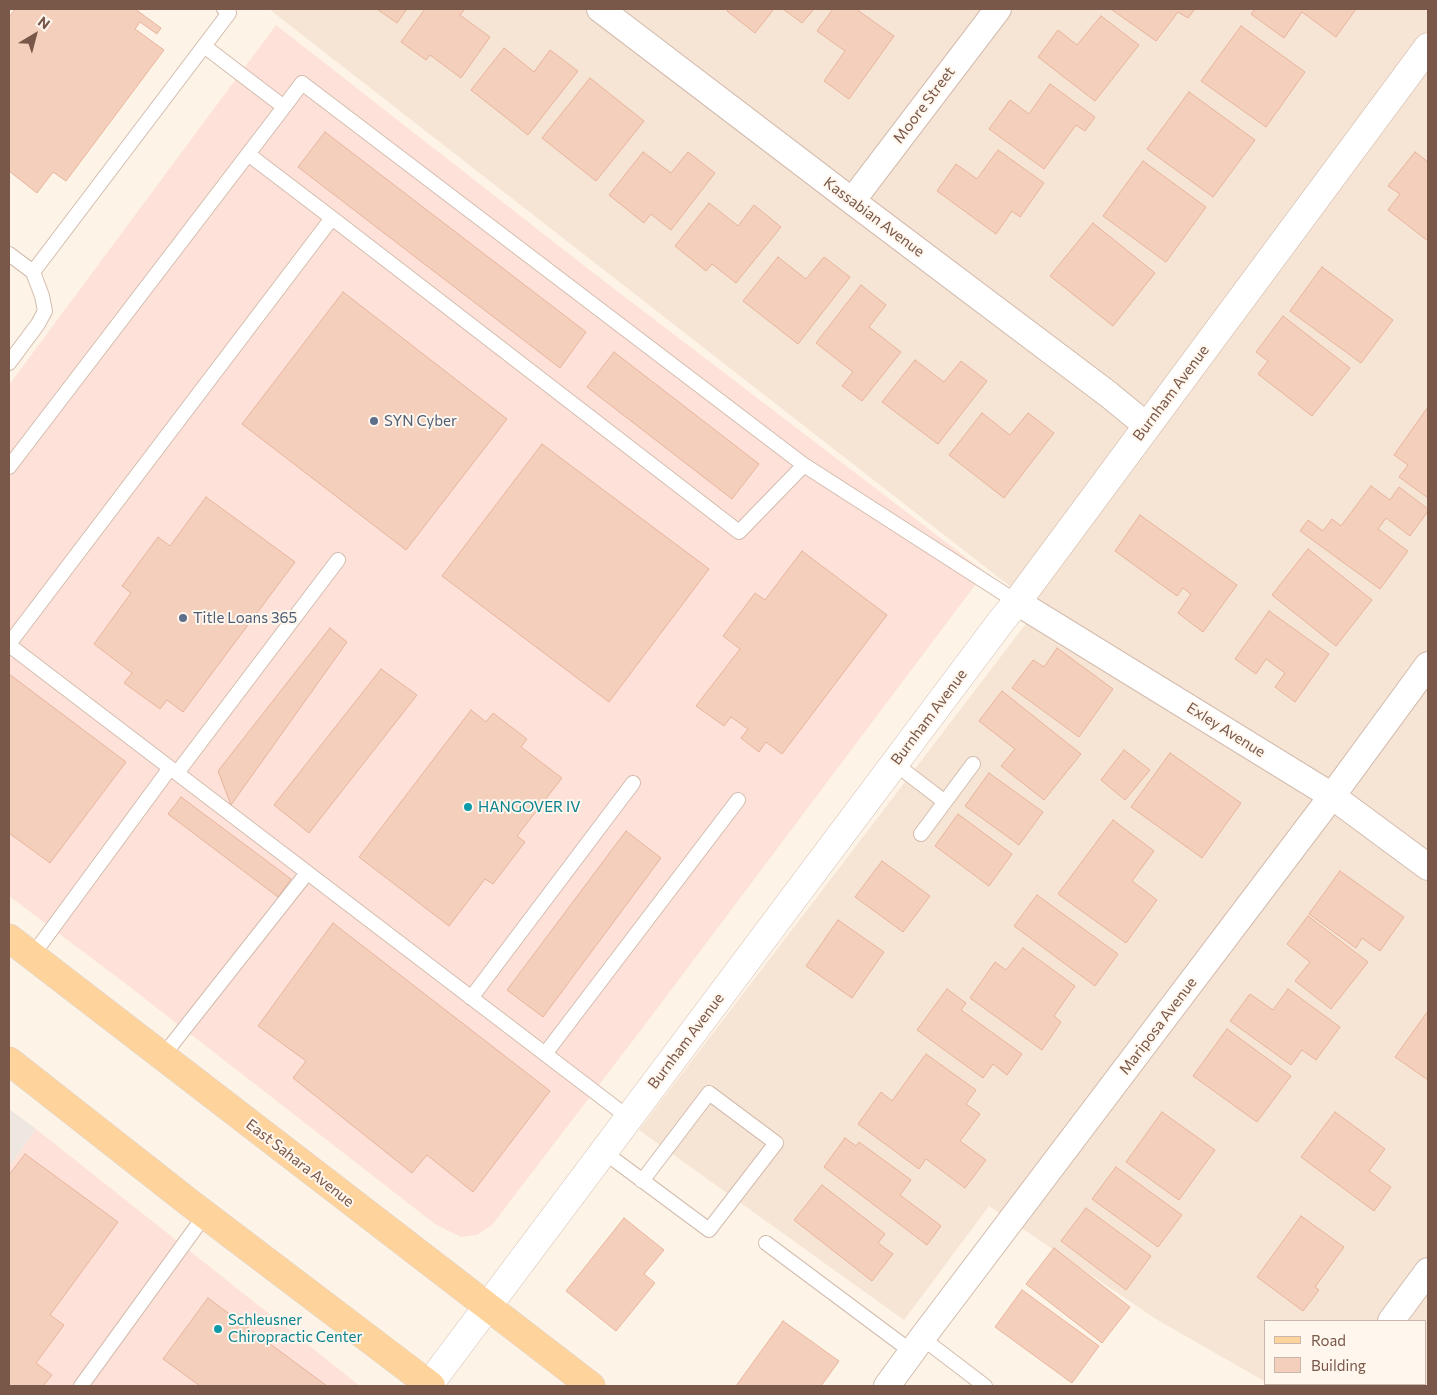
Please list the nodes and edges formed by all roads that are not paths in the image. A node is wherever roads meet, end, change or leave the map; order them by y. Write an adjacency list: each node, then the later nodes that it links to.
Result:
1 (224, 9): 4 (lane)
2 (600, 9): 8 (street, Kassabian Avenue)
3 (998, 9): 8 (street, Moore Street)
4 (204, 46): 6 (lane); 11 (lane)
5 (1428, 46): 13 (street, Burnham Avenue)
6 (284, 107): 7 (lane); 14 (lane)
7 (248, 154): 9 (lane); 15 (lane)
8 (852, 201): 13 (street, Kassabian Avenue)
9 (332, 218): 14 (lane); 18 (lane)
10 (9, 254): 11 (lane)
11 (33, 272): 12 (lane)
12 (9, 363)
13 (1147, 426): 17 (street, Burnham Avenue)
14 (804, 466): 17 (lane)
15 (9, 467)
16 (338, 560): 22 (lane)
17 (1017, 602): 20 (street, Burnham Avenue); 24 (street, Exley Avenue)
18 (9, 644): 22 (lane)
19 (1428, 665): 24 (street, Mariposa Avenue)
20 (894, 763): 26 (lane); 36 (street, Burnham Avenue)
21 (973, 764): 26 (lane)
22 (173, 771): 29 (lane); 31 (lane)
23 (633, 783): 32 (lane)
24 (1332, 796): 28 (street, Exley Avenue); 44 (street, Mariposa Avenue)
25 (738, 800): 33 (lane)
26 (945, 802): 27 (lane)
27 (921, 834)
28 (1428, 867)
29 (307, 873): 32 (lane); 34 (lane)
30 (9, 938): 31 (main road, East Sahara Avenue)
31 (32, 956): 34 (main road, East Sahara Avenue)
32 (471, 998): 33 (lane)
33 (544, 1054): 36 (lane)
34 (162, 1057): 42 (main road, East Sahara Avenue)
35 (10, 1065): 39 (main road)
36 (629, 1118): 37 (street, Burnham Avenue)
37 (604, 1152): 38 (lane); 42 (street, Burnham Avenue)
38 (642, 1181): 38 (lane)
39 (206, 1215): 45 (lane); 47 (main road)
40 (766, 1243): 44 (lane)
41 (1428, 1271): 43 (street)
42 (487, 1307): 47 (street, Burnham Avenue); 48 (main road, East Sahara Avenue)
43 (1392, 1320)
44 (917, 1345): 46 (street, Mariposa Avenue); 49 (lane)
45 (84, 1385)
46 (890, 1385)
47 (429, 1386)
48 (591, 1386)
49 (985, 1386)

